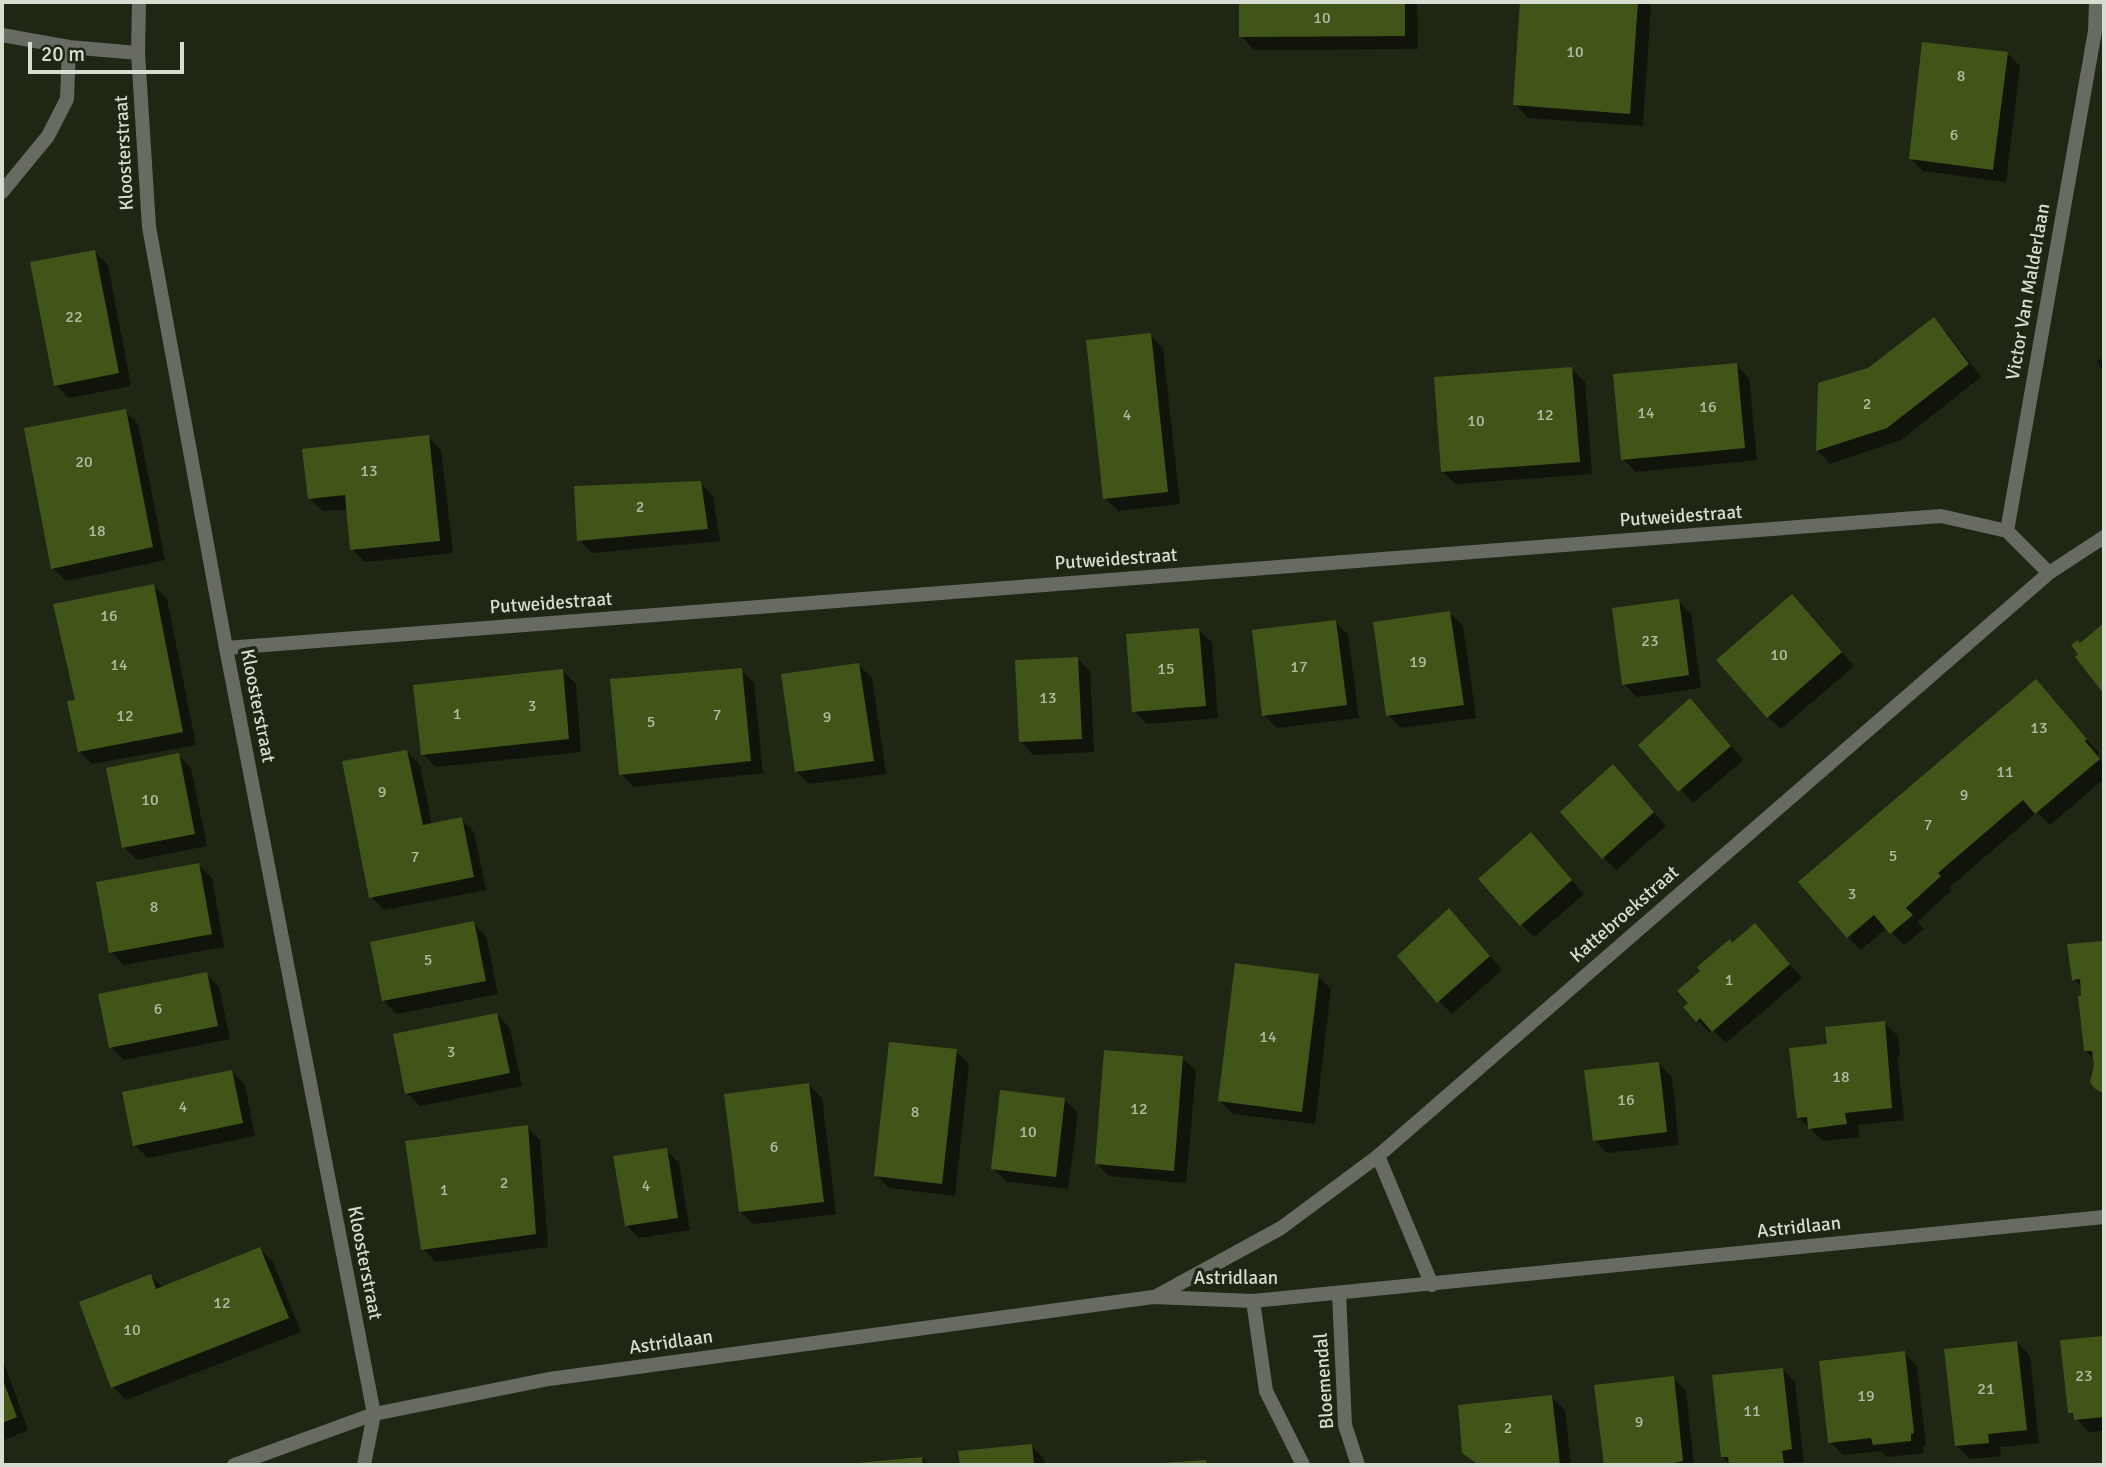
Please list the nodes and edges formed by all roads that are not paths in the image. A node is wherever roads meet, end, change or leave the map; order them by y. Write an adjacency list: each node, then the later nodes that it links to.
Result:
1 (139, 2): 5 (street, Kloosterstraat)
2 (2096, 2): 7 (street, Victor Van Malderlaan)
3 (2, 35): 4 (street)
4 (69, 47): 5 (street); 6 (street)
5 (138, 53): 10 (street, Kloosterstraat)
6 (2, 192)
7 (2007, 531): 9 (street); 10 (street, Putweidestraat)
8 (2104, 537): 9 (street, Kattebroekstraat)
9 (2049, 573): 11 (street, Kattebroekstraat)
10 (226, 648): 17 (street, Kloosterstraat)
11 (1378, 1156): 13 (street); 15 (street, Kattebroekstraat)
12 (2104, 1217): 13 (street, Astridlaan)
13 (1432, 1285): 14 (street, Astridlaan)
14 (1339, 1293): 16 (street, Astridlaan); 21 (street, Bloemendal)
15 (1153, 1297): 16 (street, Astridlaan); 17 (street, Astridlaan)
16 (1253, 1301): 20 (street, Bloemendal)
17 (374, 1414): 18 (street, Astridlaan); 19 (street)
18 (233, 1465)
19 (364, 1465)
20 (1303, 1465)
21 (1358, 1465)

